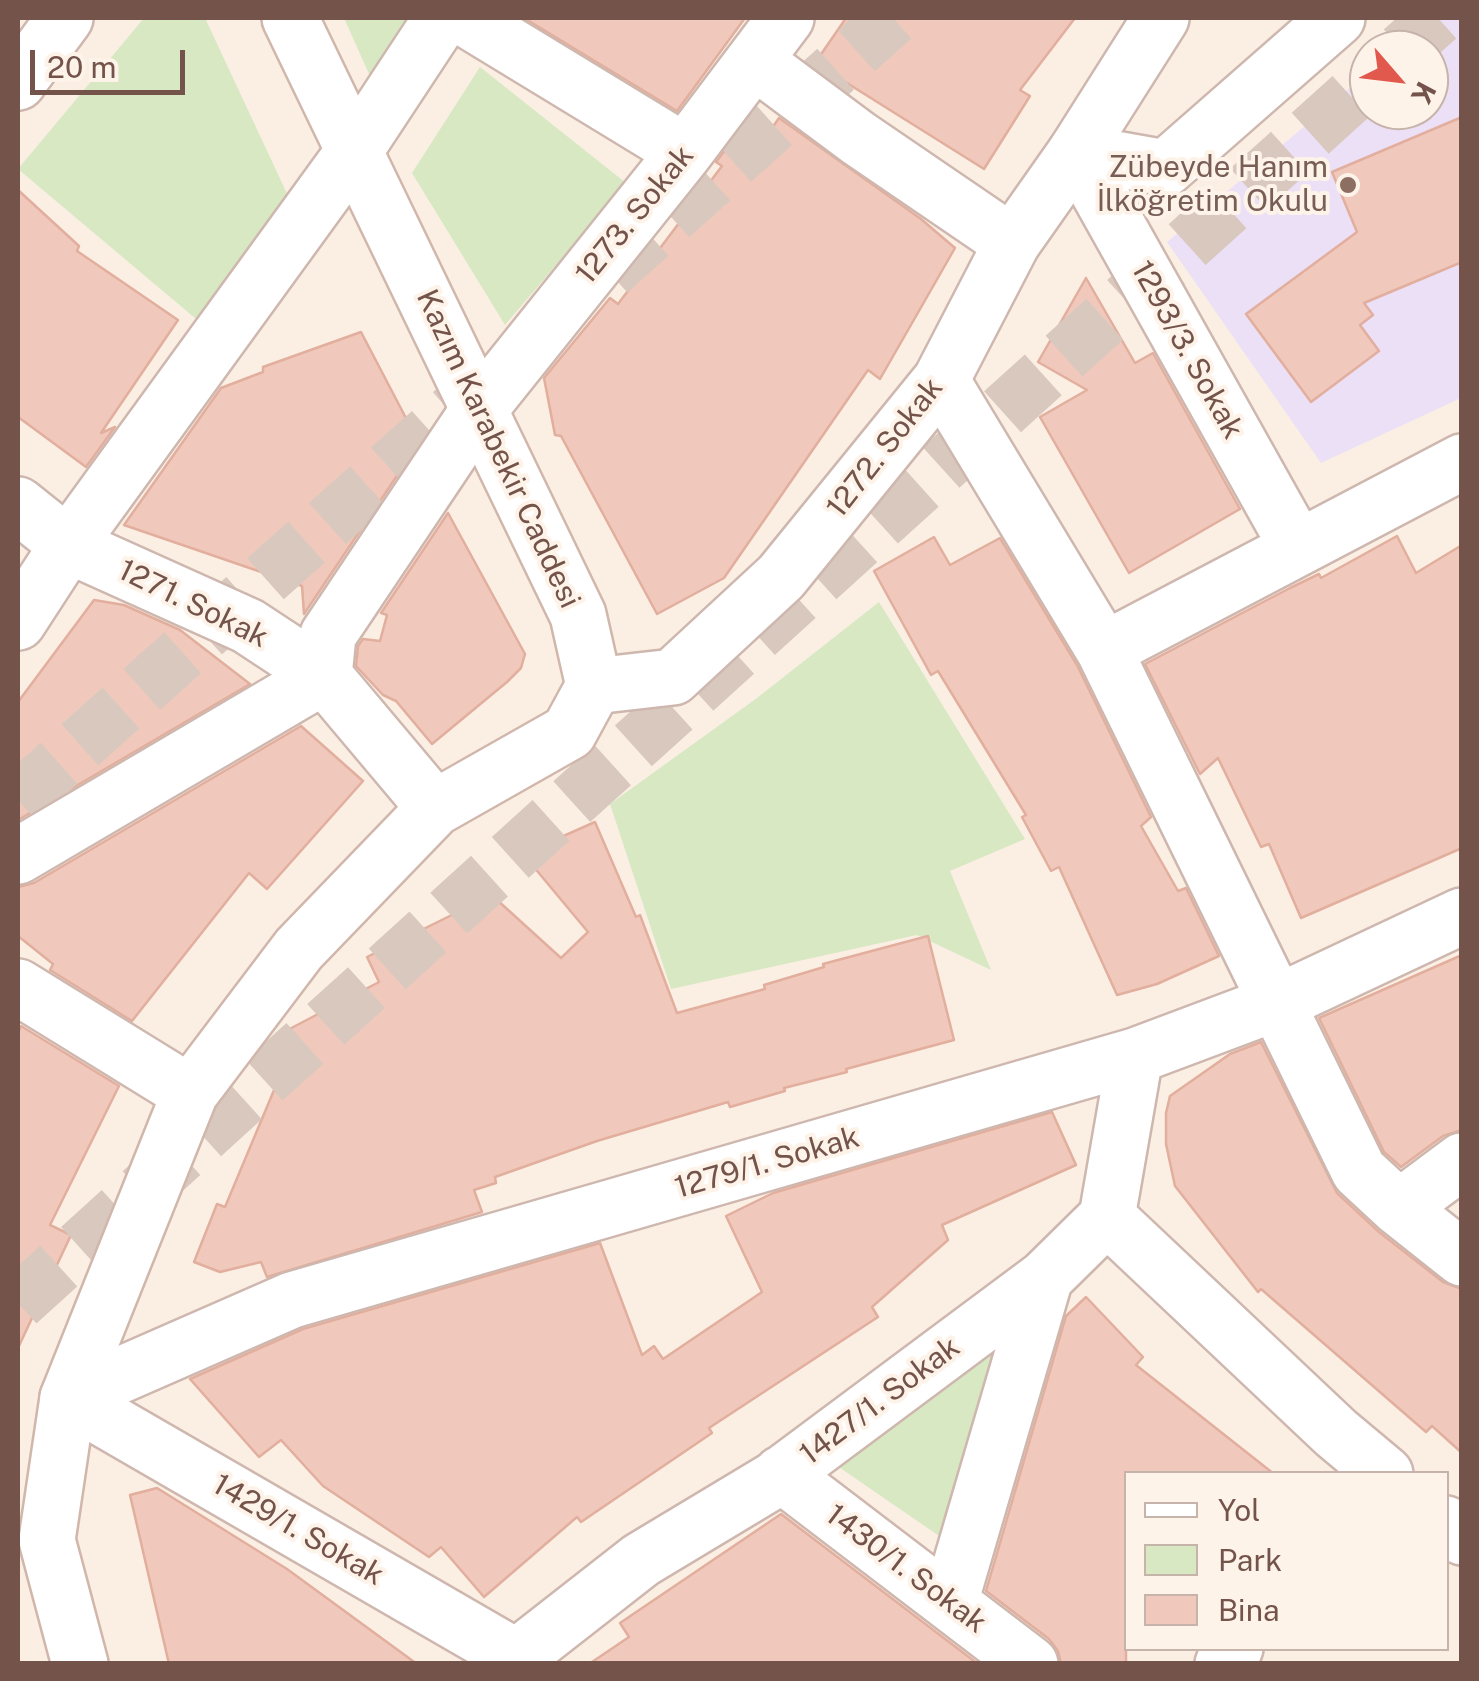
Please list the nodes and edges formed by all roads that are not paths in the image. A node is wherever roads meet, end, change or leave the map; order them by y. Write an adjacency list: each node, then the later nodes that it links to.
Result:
1 (65, 18): 9 (street)
2 (290, 18): 10 (street, Kazım Karabekir Caddesi)
3 (442, 18): 10 (street)
4 (465, 18): 11 (street)
5 (786, 18): 8 (street, 1273. Sokak)
6 (1161, 18): 12 (street, 1272. Sokak)
7 (1337, 18): 12 (street)
8 (756, 62): 11 (street, 1273. Sokak); 13 (street)
9 (18, 82)
10 (355, 150): 15 (street, Kazım Karabekir Caddesi); 18 (street)
11 (685, 152): 15 (street, 1273. Sokak)
12 (1076, 152): 13 (street, 1272. Sokak); 19 (street, 1293/3. Sokak)
13 (1012, 243): 14 (street, 1272. Sokak)
14 (941, 380): 21 (street); 23 (street, 1272. Sokak)
15 (480, 408): 22 (street, 1273. Sokak); 23 (street, Kazım Karabekir Caddesi)
16 (1462, 462): 19 (street)
17 (18, 504): 18 (street, 1271. Sokak)
18 (68, 545): 20 (street); 22 (street, 1271. Sokak)
19 (1298, 548): 21 (street)
20 (18, 622)
21 (1104, 650): 28 (street)
22 (324, 676): 24 (street, 1271. Sokak); 25 (street)
23 (594, 686): 24 (street)
24 (435, 808): 30 (street)
25 (18, 856)
26 (1462, 916): 28 (street, 1279/1. Sokak)
27 (18, 987): 30 (street)
28 (1279, 1002): 29 (street, 1279/1. Sokak); 32 (street)
29 (1136, 1056): 33 (street); 36 (street, 1279/1. Sokak)
30 (190, 1093): 36 (street)
31 (1462, 1161): 32 (street)
32 (1399, 1208): 34 (street)
33 (1107, 1217): 35 (street, 1427/1. Sokak); 37 (street)
34 (1462, 1258)
35 (1045, 1278): 38 (street, 1427/1. Sokak); 40 (street)
36 (68, 1398): 39 (street); 41 (street, 1429/1. Sokak)
37 (1382, 1471)
38 (781, 1474): 40 (street, 1430/1. Sokak); 41 (street, 1427/1. Sokak)
39 (32, 1545): 42 (street)
40 (950, 1602): 43 (street, 1430/1. Sokak)
41 (518, 1661)
42 (80, 1664)
43 (1030, 1664)

